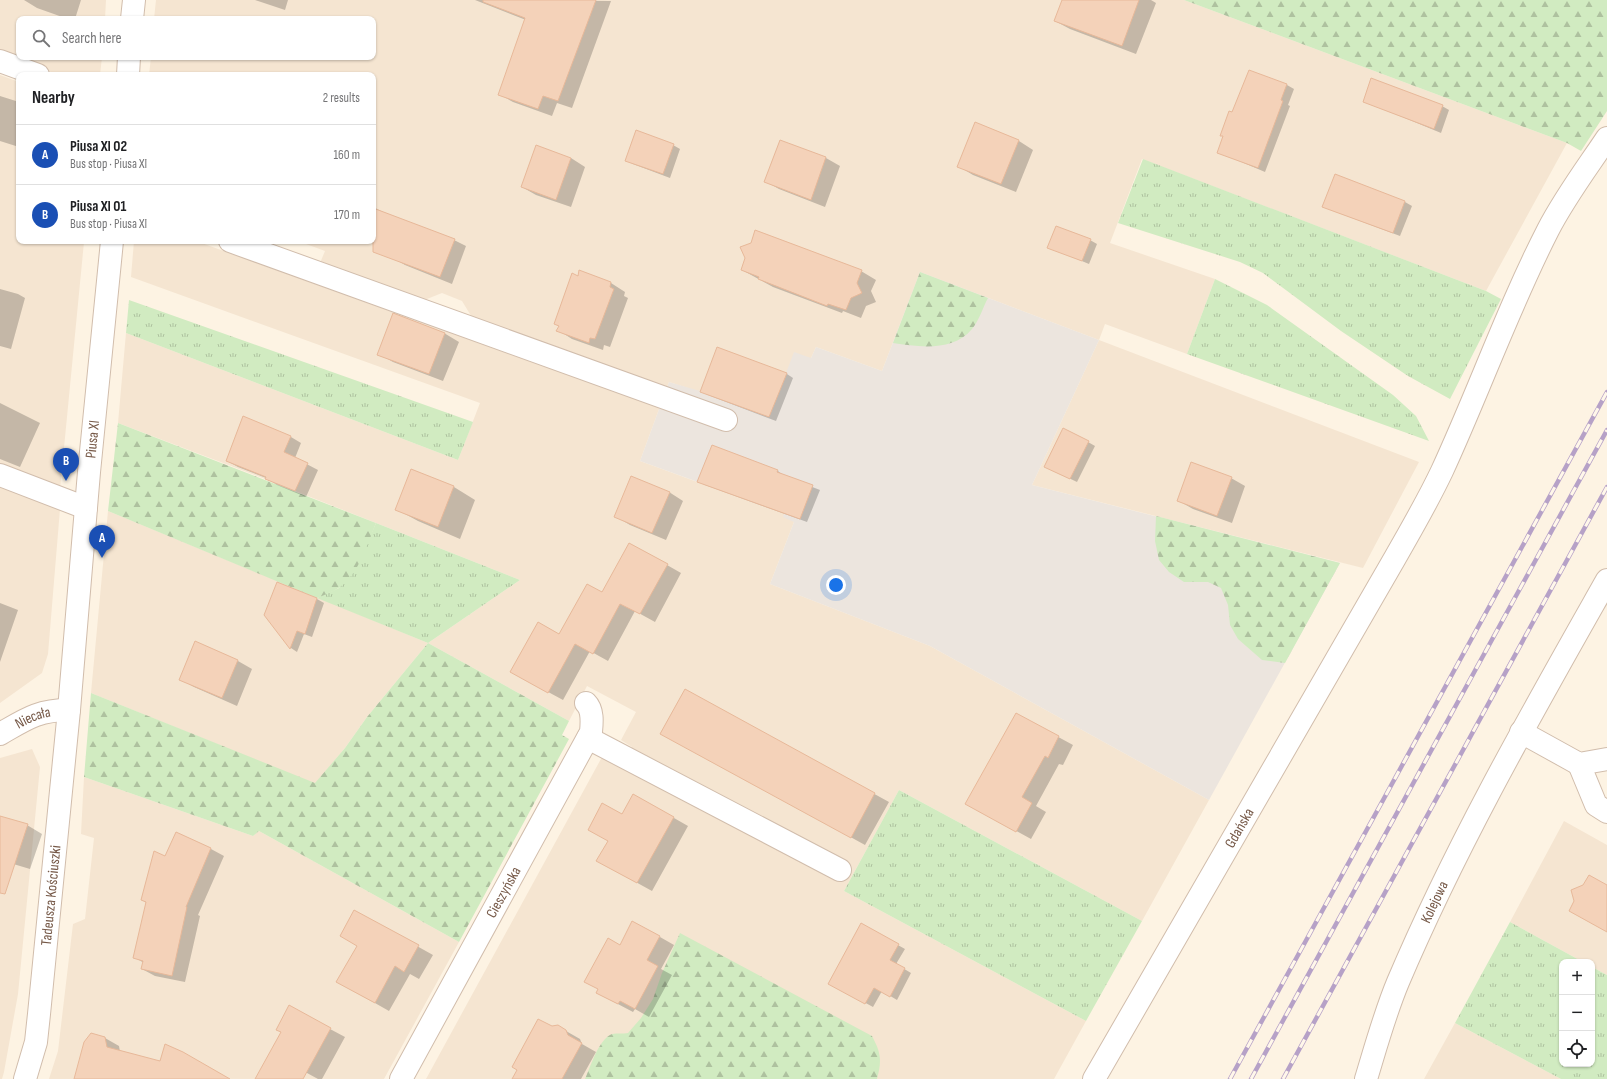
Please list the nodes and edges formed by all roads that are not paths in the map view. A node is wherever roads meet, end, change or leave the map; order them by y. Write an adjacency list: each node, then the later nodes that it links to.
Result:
1 (134, 0): 2 (street)
2 (132, 16)
3 (129, 60): 6 (street)
4 (0, 61): 5 (street)
5 (30, 72)
6 (128, 72)
7 (1607, 138): 25 (street, Gdańska)
8 (112, 244): 12 (street, Piusa XI)
9 (238, 244): 10 (street)
10 (726, 420)
11 (0, 475): 12 (street)
12 (86, 508): 15 (street, Piusa XI)
13 (1607, 580): 16 (street, Kolejowa)
14 (586, 703): 18 (street, Cieszyńska)
15 (69, 710): 17 (street, Niecała); 23 (street, Tadeusza Kościuszki)
16 (1521, 732): 20 (street); 26 (street, Kolejowa)
17 (0, 734)
18 (588, 738): 22 (street); 24 (street, Cieszyńska)
19 (1607, 759): 20 (street)
20 (1579, 764): 21 (street)
21 (1607, 812)
22 (840, 870)
23 (25, 1079)
24 (401, 1079)
25 (1094, 1079)
26 (1366, 1079)

